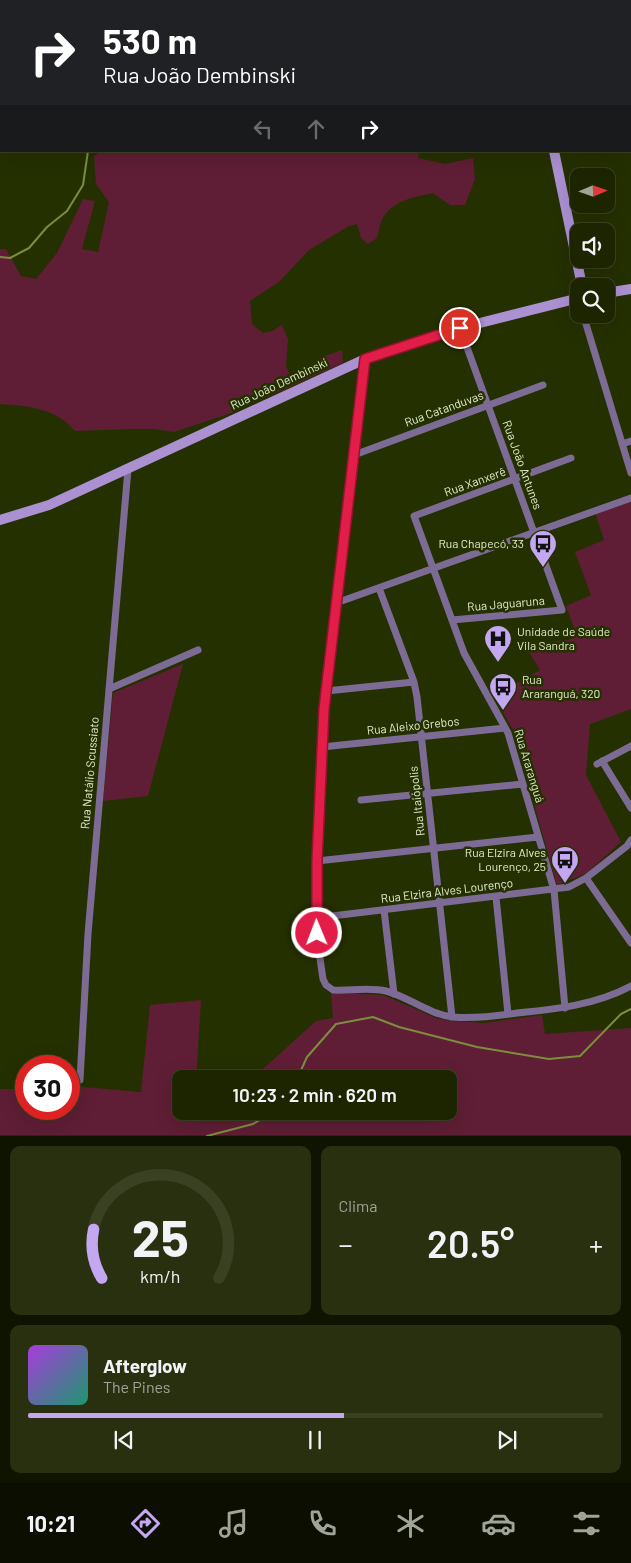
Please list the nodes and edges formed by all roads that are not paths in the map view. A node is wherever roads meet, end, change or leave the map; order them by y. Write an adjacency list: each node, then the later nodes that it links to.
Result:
1 (554, 152): 2 (main road)
2 (580, 278)
3 (631, 289): 4 (main road)
4 (615, 292)
5 (570, 300): 7 (main road, Rua João Dembinski)
6 (586, 323): 12 (street)
7 (460, 328): 8 (main road, Rua João Dembinski); 10 (street, Rua João Antunes)
8 (365, 359): 13 (street); 15 (main road, Rua João Dembinski)
9 (543, 385): 10 (street, Rua Catanduvas)
10 (488, 405): 13 (street, Rua Catanduvas); 17 (street, Rua João Antunes)
11 (631, 441): 12 (street)
12 (622, 444): 16 (street)
13 (354, 455): 24 (street)
14 (571, 458): 17 (street, Rua Xanxerê)
15 (128, 468): 20 (main road, Rua João Dembinski); 29 (street, Rua Natálio Scussiato)
16 (631, 473)
17 (515, 479): 19 (street, Rua Xanxerê); 21 (street, Rua João Antunes)
18 (631, 498): 21 (street)
19 (414, 516): 22 (street, Rua Araranguá)
20 (0, 520)
21 (534, 532): 22 (street); 25 (street, Rua João Antunes)
22 (433, 569): 23 (street); 26 (street, Rua Araranguá)
23 (379, 588): 24 (street); 28 (street, Rua Itaiópolis)
24 (336, 603): 30 (street)
25 (562, 610): 26 (street, Rua Jaguaruna)
26 (452, 620): 31 (street, Rua Araranguá)
27 (198, 650): 29 (street)
28 (414, 682): 30 (street); 32 (street, Rua Itaiópolis)
29 (109, 689): 55 (street, Rua Natálio Scussiato)
30 (326, 691): 34 (street)
31 (506, 728): 32 (street, Rua Aleixo Grebos); 35 (street, Rua Araranguá)
32 (422, 737): 34 (street, Rua Aleixo Grebos); 36 (street, Rua Itaiópolis)
33 (631, 746): 38 (street)
34 (322, 747): 42 (street)
35 (523, 784): 36 (street); 39 (street, Rua Araranguá)
36 (428, 794): 37 (street); 41 (street, Rua Itaiópolis)
37 (361, 800)
38 (631, 808)
39 (538, 837): 41 (street); 44 (street, Rua Araranguá)
40 (630, 846): 43 (street, Rua Elzira Alves Lourenço)
41 (434, 848): 42 (street); 46 (street, Rua Itaiópolis)
42 (317, 861): 48 (street)
43 (586, 878): 44 (street, Rua Elzira Alves Lourenço); 49 (street)
44 (554, 890): 45 (street, Rua Elzira Alves Lourenço); 52 (street, Rua Araranguá)
45 (496, 897): 46 (street, Rua Elzira Alves Lourenço); 53 (street)
46 (440, 904): 47 (street, Rua Elzira Alves Lourenço); 54 (street, Rua Itaiópolis)
47 (384, 910): 48 (street, Rua Elzira Alves Lourenço); 51 (street)
48 (316, 918): 51 (street)
49 (631, 943)
50 (631, 986): 52 (street)
51 (394, 994): 54 (street)
52 (565, 1008): 53 (street)
53 (508, 1014): 54 (street)
54 (452, 1017)
55 (80, 1080)

